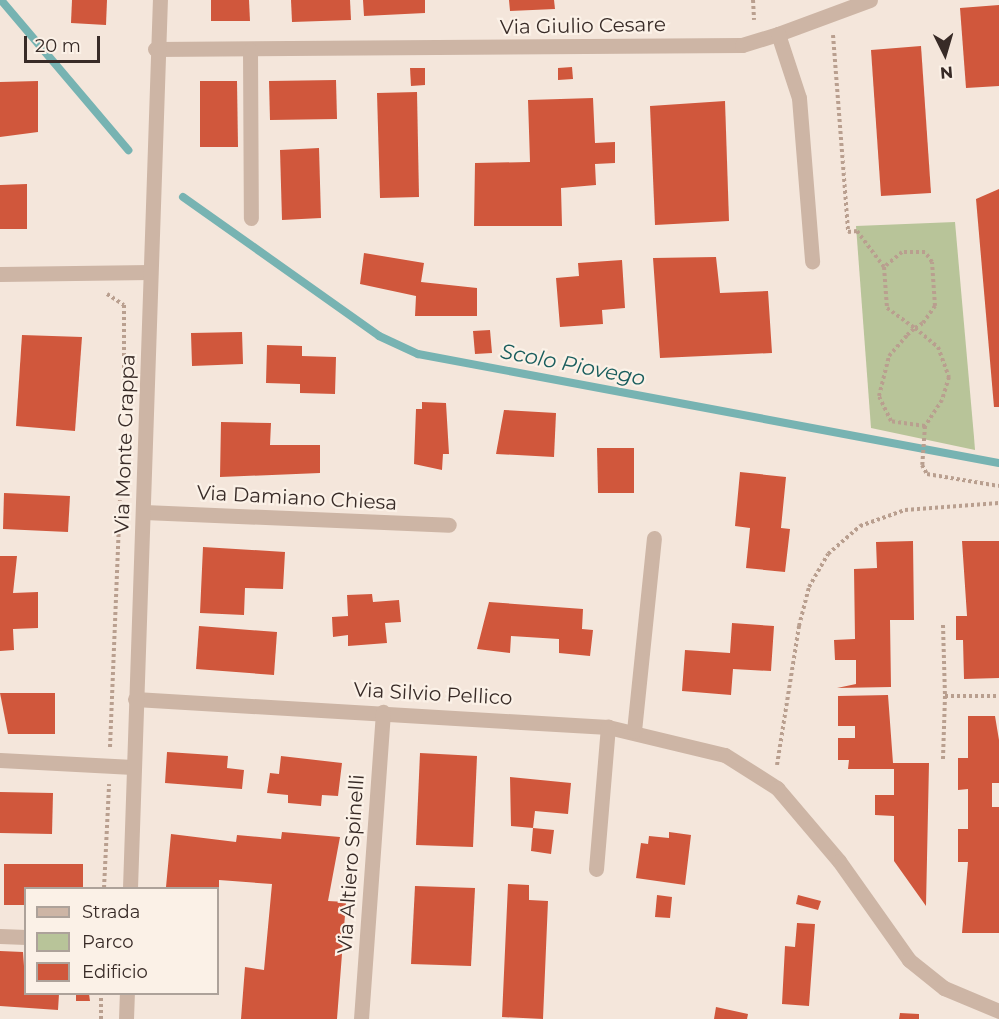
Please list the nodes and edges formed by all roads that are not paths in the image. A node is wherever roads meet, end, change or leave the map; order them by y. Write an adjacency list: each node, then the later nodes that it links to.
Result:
1 (160, 0): 4 (street, Via Monte Grappa)
2 (870, 0): 3 (street, Via Giulio Cesare)
3 (778, 34): 5 (street, Via Giulio Cesare); 7 (street)
4 (155, 49): 5 (street, Via Giulio Cesare); 8 (street, Via Monte Grappa)
5 (250, 50): 6 (street)
6 (251, 218)
7 (812, 261)
8 (150, 272): 9 (street); 10 (street, Via Monte Grappa)
9 (0, 274)
10 (144, 512): 11 (street, Via Damiano Chiesa); 13 (street, Via Monte Grappa)
11 (449, 525)
12 (654, 538): 16 (street)
13 (135, 699): 14 (street, Via Silvio Pellico); 18 (street, Via Monte Grappa)
14 (383, 712): 15 (street, Via Silvio Pellico); 26 (street, Via Altiero Spinelli)
15 (608, 727): 16 (street, Via Silvio Pellico); 19 (street)
16 (634, 731): 24 (street, Via Silvio Pellico)
17 (0, 760): 18 (street)
18 (133, 767): 20 (street, Via Monte Grappa)
19 (596, 869)
20 (130, 887)
21 (0, 936): 22 (street)
22 (24, 937)
23 (127, 995): 25 (street)
24 (999, 1011)
25 (126, 1019)
26 (361, 1019)

